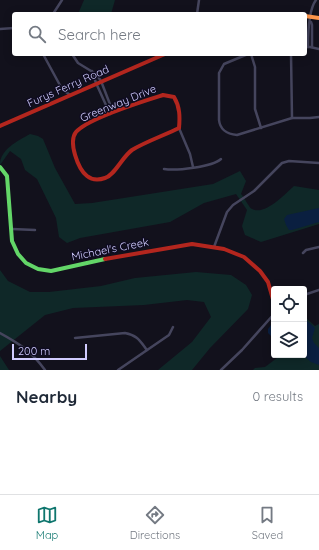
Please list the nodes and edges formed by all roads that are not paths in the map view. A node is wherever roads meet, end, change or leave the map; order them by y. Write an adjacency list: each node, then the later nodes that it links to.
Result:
1 (62, 0): 4 (street)
2 (199, 0): 5 (street)
3 (316, 0): 8 (street)
4 (54, 12)
5 (197, 12)
6 (307, 17): 8 (street)
7 (319, 18): 8 (street)
8 (311, 19): 11 (street)
9 (12, 28): 10 (street)
10 (0, 29)
11 (308, 47): 12 (street)
12 (319, 49)
13 (44, 56): 22 (street)
14 (73, 56): 19 (street)
15 (160, 56): 20 (street, Furys Ferry Road)
16 (245, 56): 28 (street)
17 (251, 56): 28 (street)
18 (291, 56): 25 (street)
19 (92, 71): 20 (street); 21 (street)
20 (101, 81): 21 (street, Furys Ferry Road); 23 (street)
21 (96, 83): 22 (street, Furys Ferry Road); 23 (street)
22 (70, 95): 26 (street, Furys Ferry Road)
23 (112, 114): 27 (street, Greenway Drive); 27 (street, Greenway Drive)
24 (319, 117): 25 (street)
25 (292, 118): 28 (street)
26 (0, 126)
27 (180, 128): 32 (street, Greenway Drive)
28 (261, 128)
29 (221, 159): 32 (street)
30 (319, 163): 36 (street)
31 (0, 166): 34 (street, Michael's Creek)
32 (193, 167): 33 (street)
33 (164, 169)
34 (12, 229): 35 (street); 36 (street, Michael's Creek)
35 (35, 230)
36 (214, 247): 40 (street, Michael's Creek)
37 (319, 247): 38 (street)
38 (303, 253)
39 (319, 290): 41 (street)
40 (271, 292)
41 (307, 294)
42 (271, 317): 49 (street)
43 (173, 327): 46 (street)
44 (0, 333): 47 (street)
45 (75, 338): 46 (street)
46 (147, 350): 48 (street)
47 (45, 370)
48 (118, 370)
49 (221, 370)

